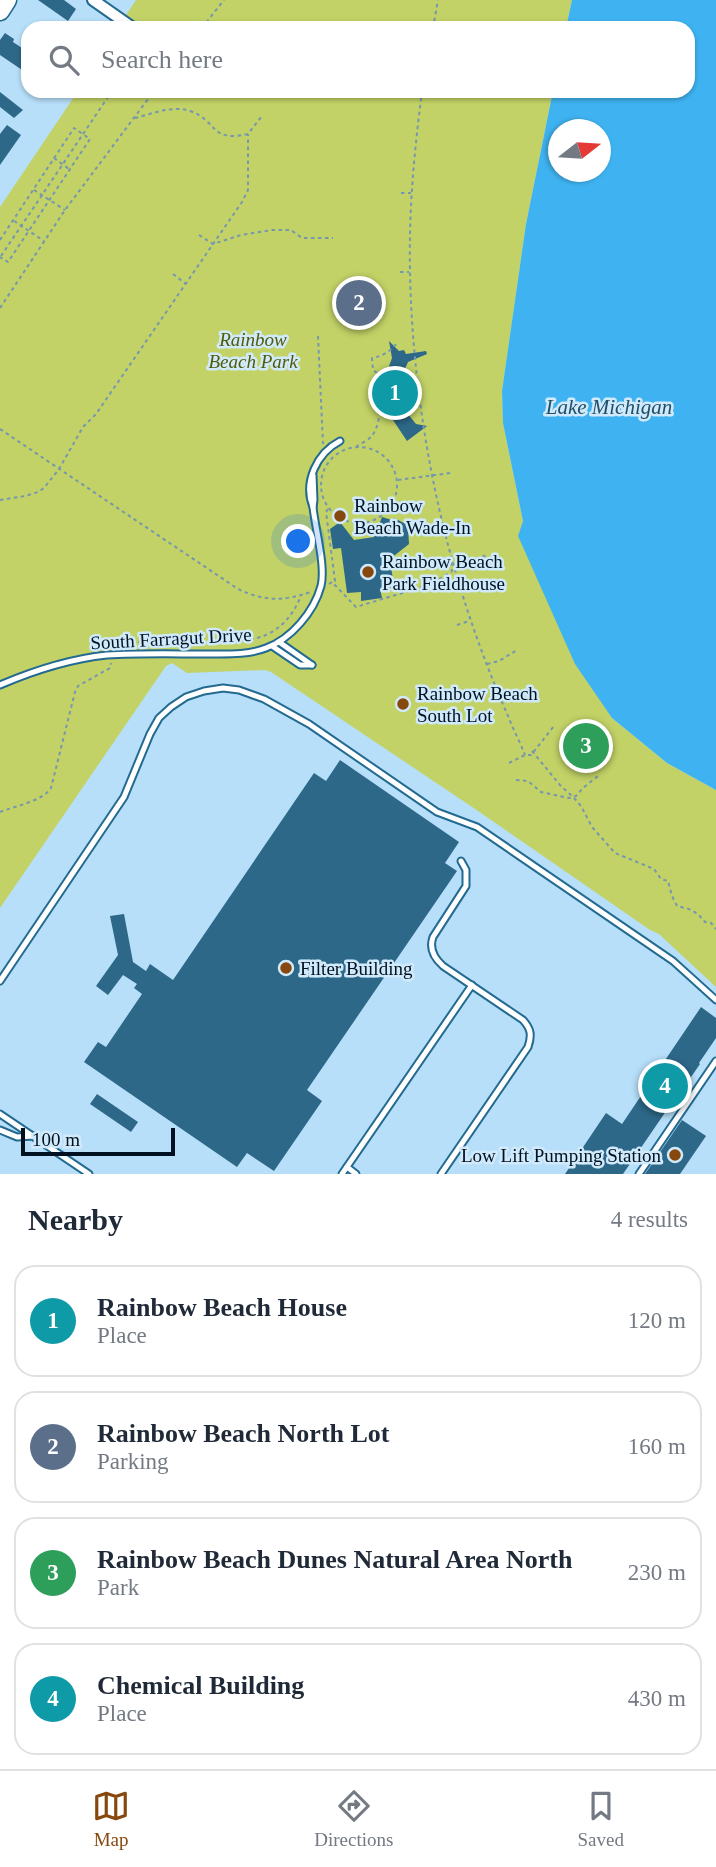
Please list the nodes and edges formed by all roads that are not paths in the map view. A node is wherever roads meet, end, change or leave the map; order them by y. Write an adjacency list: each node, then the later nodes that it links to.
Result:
1 (7, 0): 3 (main road)
2 (93, 0): 4 (street)
3 (0, 10)
4 (123, 21)
5 (340, 441): 6 (lane, South Farragut Drive)
6 (279, 642): 7 (lane, South Farragut Drive); 7 (lane)
7 (272, 646): 8 (lane, South Farragut Drive)
8 (0, 685)
9 (461, 861): 11 (lane)
10 (0, 981): 12 (lane)
11 (472, 985): 17 (lane); 21 (lane)
12 (716, 1000)
13 (716, 1061): 22 (lane)
14 (0, 1114): 16 (lane)
15 (0, 1130): 16 (lane)
16 (34, 1136): 18 (lane)
17 (347, 1167): 19 (lane); 20 (lane)
18 (89, 1174)
19 (342, 1174)
20 (356, 1174)
21 (441, 1174)
22 (639, 1174)

